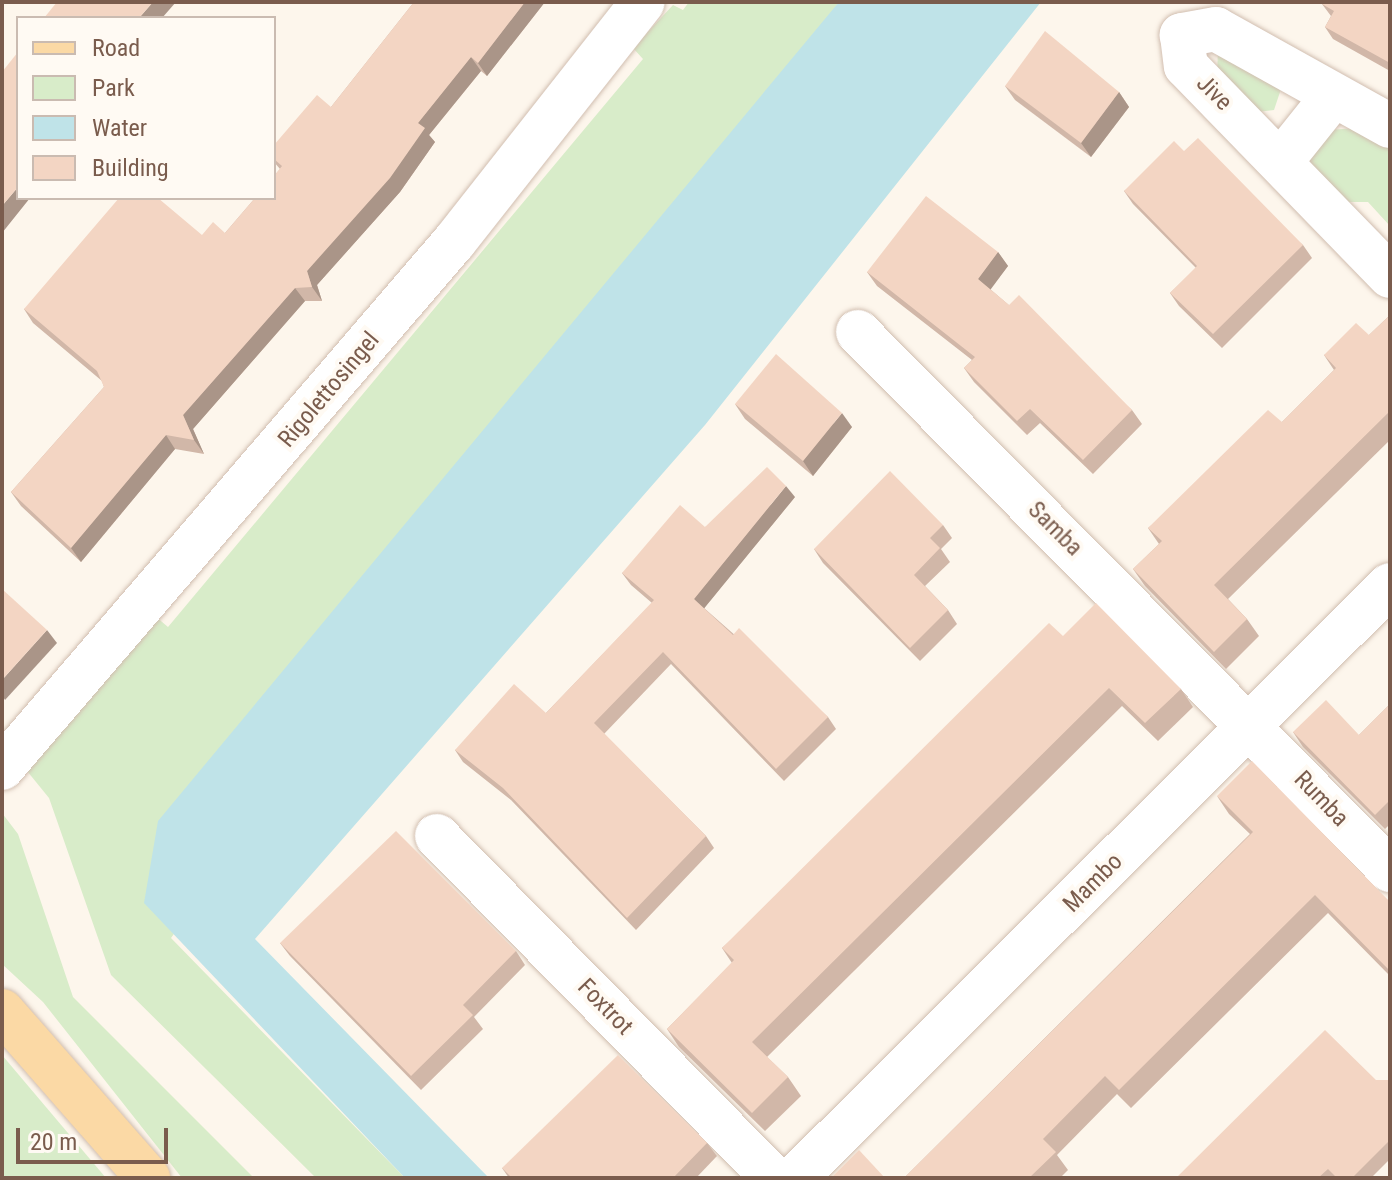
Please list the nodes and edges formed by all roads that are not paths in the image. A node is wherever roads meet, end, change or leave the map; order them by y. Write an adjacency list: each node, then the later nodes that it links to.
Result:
1 (643, 2): 9 (street, Rigolettosingel)
2 (1333, 96): 3 (street, Jive); 4 (street); 4 (street, Jive)
3 (1390, 126)
4 (1282, 160): 5 (street, Jive)
5 (1390, 276)
6 (858, 332): 8 (street, Samba)
7 (1390, 585): 8 (street, Mambo)
8 (1251, 727): 11 (street, Rumba); 15 (street, Mambo)
9 (2, 768)
10 (437, 836): 14 (street, Foxtrot)
11 (1390, 870)
12 (2, 1011): 13 (main road)
13 (148, 1178)
14 (773, 1178)
15 (795, 1178)

